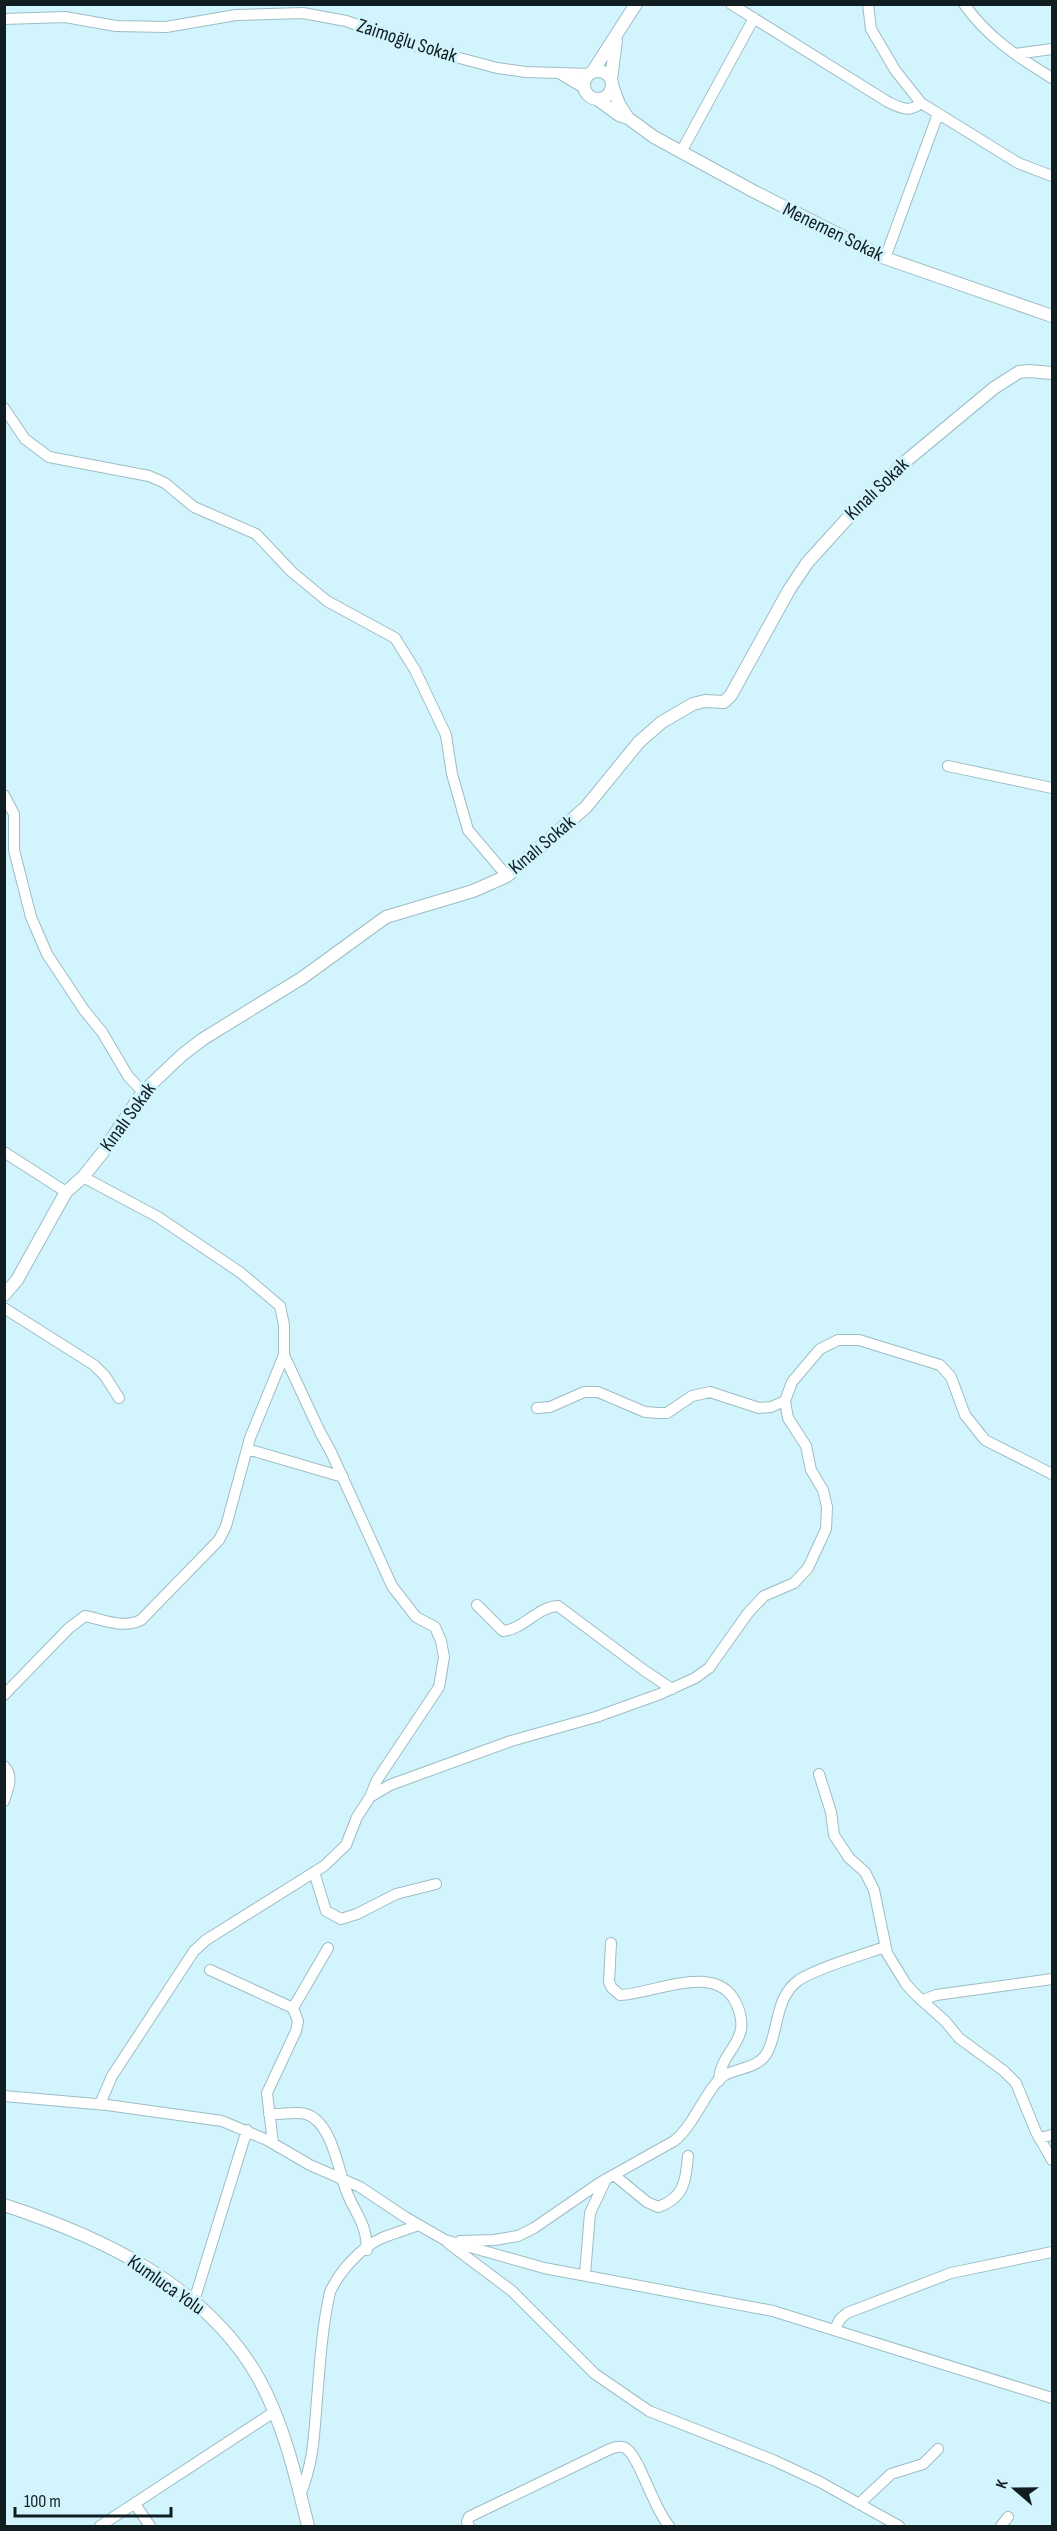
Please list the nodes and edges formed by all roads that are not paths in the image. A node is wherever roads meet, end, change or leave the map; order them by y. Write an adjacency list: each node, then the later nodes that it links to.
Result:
1 (636, 4): 7 (street)
2 (731, 4): 5 (street)
3 (868, 4): 16 (street)
4 (964, 4): 9 (street)
5 (754, 18): 16 (street); 19 (street)
6 (4, 20): 11 (street, Zaimoğlu Sokak)
7 (617, 36): 10 (street); 13 (street)
8 (1053, 49): 9 (street)
9 (1015, 54): 12 (street)
10 (591, 72): 11 (street, Zaimoğlu Sokak); 13 (street); 14 (street)
11 (559, 73): 14 (street, Zaimoğlu Sokak)
12 (1053, 78)
13 (611, 82): 15 (street); 18 (street)
14 (584, 88): 15 (street, Menemen Sokak)
15 (597, 99): 18 (street, Menemen Sokak)
16 (921, 103): 17 (street)
17 (938, 114): 20 (street); 21 (street)
18 (628, 118): 19 (street, Menemen Sokak)
19 (681, 152): 21 (street, Menemen Sokak)
20 (1053, 176)
21 (885, 258): 22 (street, Menemen Sokak)
22 (1053, 316)
23 (1053, 374): 28 (street, Kınalı Sokak)
24 (4, 408): 28 (street)
25 (948, 766): 26 (street)
26 (1053, 788)
27 (4, 795): 29 (street)
28 (507, 876): 29 (street, Kınalı Sokak)
29 (143, 1092): 31 (street, Kınalı Sokak)
30 (4, 1152): 32 (street)
31 (84, 1177): 32 (street, Kınalı Sokak); 35 (street)
32 (66, 1192): 33 (street, Kınalı Sokak)
33 (4, 1295)
34 (4, 1308): 36 (street)
35 (284, 1355): 39 (street); 41 (street)
36 (119, 1398)
37 (785, 1401): 38 (street); 40 (street); 43 (street)
38 (537, 1408)
39 (247, 1449): 41 (street); 44 (street)
40 (1053, 1474)
41 (343, 1477): 47 (street)
42 (477, 1605): 43 (street)
43 (672, 1689): 47 (street)
44 (4, 1695)
45 (4, 1766): 48 (street)
46 (819, 1774): 52 (street)
47 (370, 1797): 49 (street)
48 (4, 1801)
49 (314, 1872): 50 (street); 60 (street)
50 (436, 1884)
51 (611, 1943): 58 (street)
52 (885, 1947): 56 (street); 58 (street)
53 (328, 1948): 57 (street)
54 (210, 1970): 57 (street)
55 (1053, 1979): 56 (street)
56 (922, 2000): 64 (street)
57 (293, 2008): 61 (street)
58 (719, 2080): 68 (street)
59 (4, 2096): 60 (street)
60 (100, 2104): 62 (street)
61 (269, 2114): 65 (street); 69 (street)
62 (247, 2130): 65 (street); 76 (street)
63 (1053, 2135): 64 (street)
64 (1040, 2138): 67 (street)
65 (273, 2144): 69 (street)
66 (688, 2156): 68 (street)
67 (1053, 2160)
68 (610, 2177): 72 (street); 75 (street)
69 (343, 2180): 71 (street); 73 (street)
70 (4, 2205): 76 (street, Kumluca Yolu)
71 (418, 2225): 72 (street); 73 (street)
72 (445, 2240): 75 (street); 83 (street)
73 (367, 2250): 81 (street)
74 (1053, 2252): 77 (street)
75 (585, 2274): 77 (street)
76 (194, 2301): 79 (street, Kumluca Yolu)
77 (835, 2329): 78 (street)
78 (1053, 2398)
79 (274, 2412): 81 (street, Kumluca Yolu); 82 (street)
80 (938, 2449): 83 (street)
81 (300, 2496): 87 (street, Kumluca Yolu)
82 (135, 2504): 85 (street); 86 (street)
83 (860, 2504): 90 (street)
84 (1008, 2517): 91 (street)
85 (100, 2526)
86 (150, 2526)
87 (308, 2526)
88 (469, 2526): 89 (street)
89 (669, 2526)
90 (899, 2526)
91 (1001, 2526)

